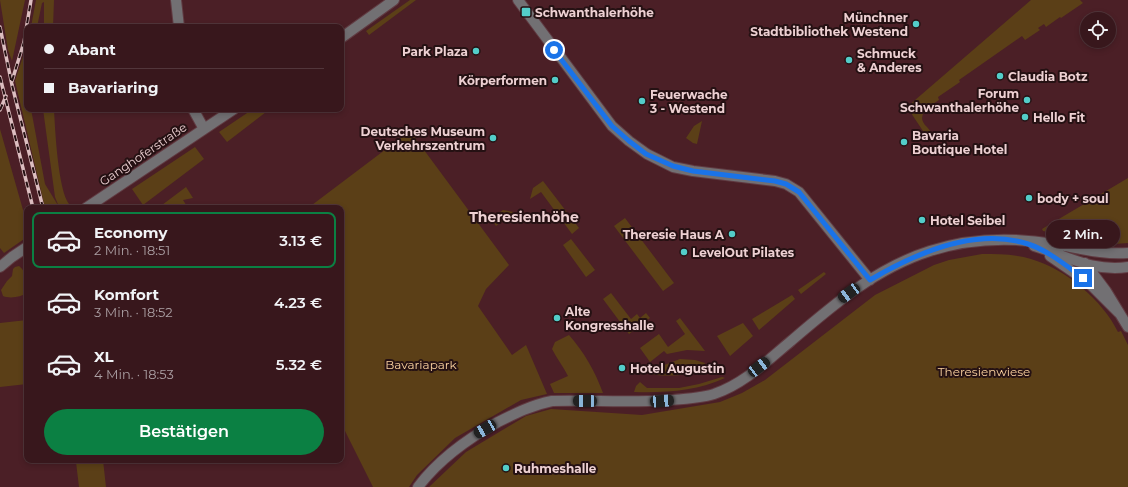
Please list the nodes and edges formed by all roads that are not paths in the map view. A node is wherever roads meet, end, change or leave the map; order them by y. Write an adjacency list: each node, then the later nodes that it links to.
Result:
1 (176, 0): 4 (street)
2 (394, 0): 5 (street)
3 (518, 0): 20 (street)
4 (179, 24)
5 (344, 36)
6 (195, 112): 8 (street)
7 (230, 112): 8 (street, Ganghoferstraße)
8 (204, 129): 9 (street, Ganghoferstraße)
9 (90, 205)
10 (1010, 240): 11 (street); 12 (street); 20 (street)
11 (1030, 245): 16 (street); 19 (street)
12 (1069, 248): 14 (street); 16 (street)
13 (24, 249): 17 (street)
14 (1102, 253): 15 (street); 16 (street)
15 (1128, 253)
16 (1086, 264): 18 (street); 19 (street); 21 (street)
17 (0, 267)
18 (1128, 267)
19 (1083, 278): 21 (street)
20 (870, 280): 23 (street)
21 (1120, 313): 22 (street)
22 (1128, 327)
23 (418, 487)

